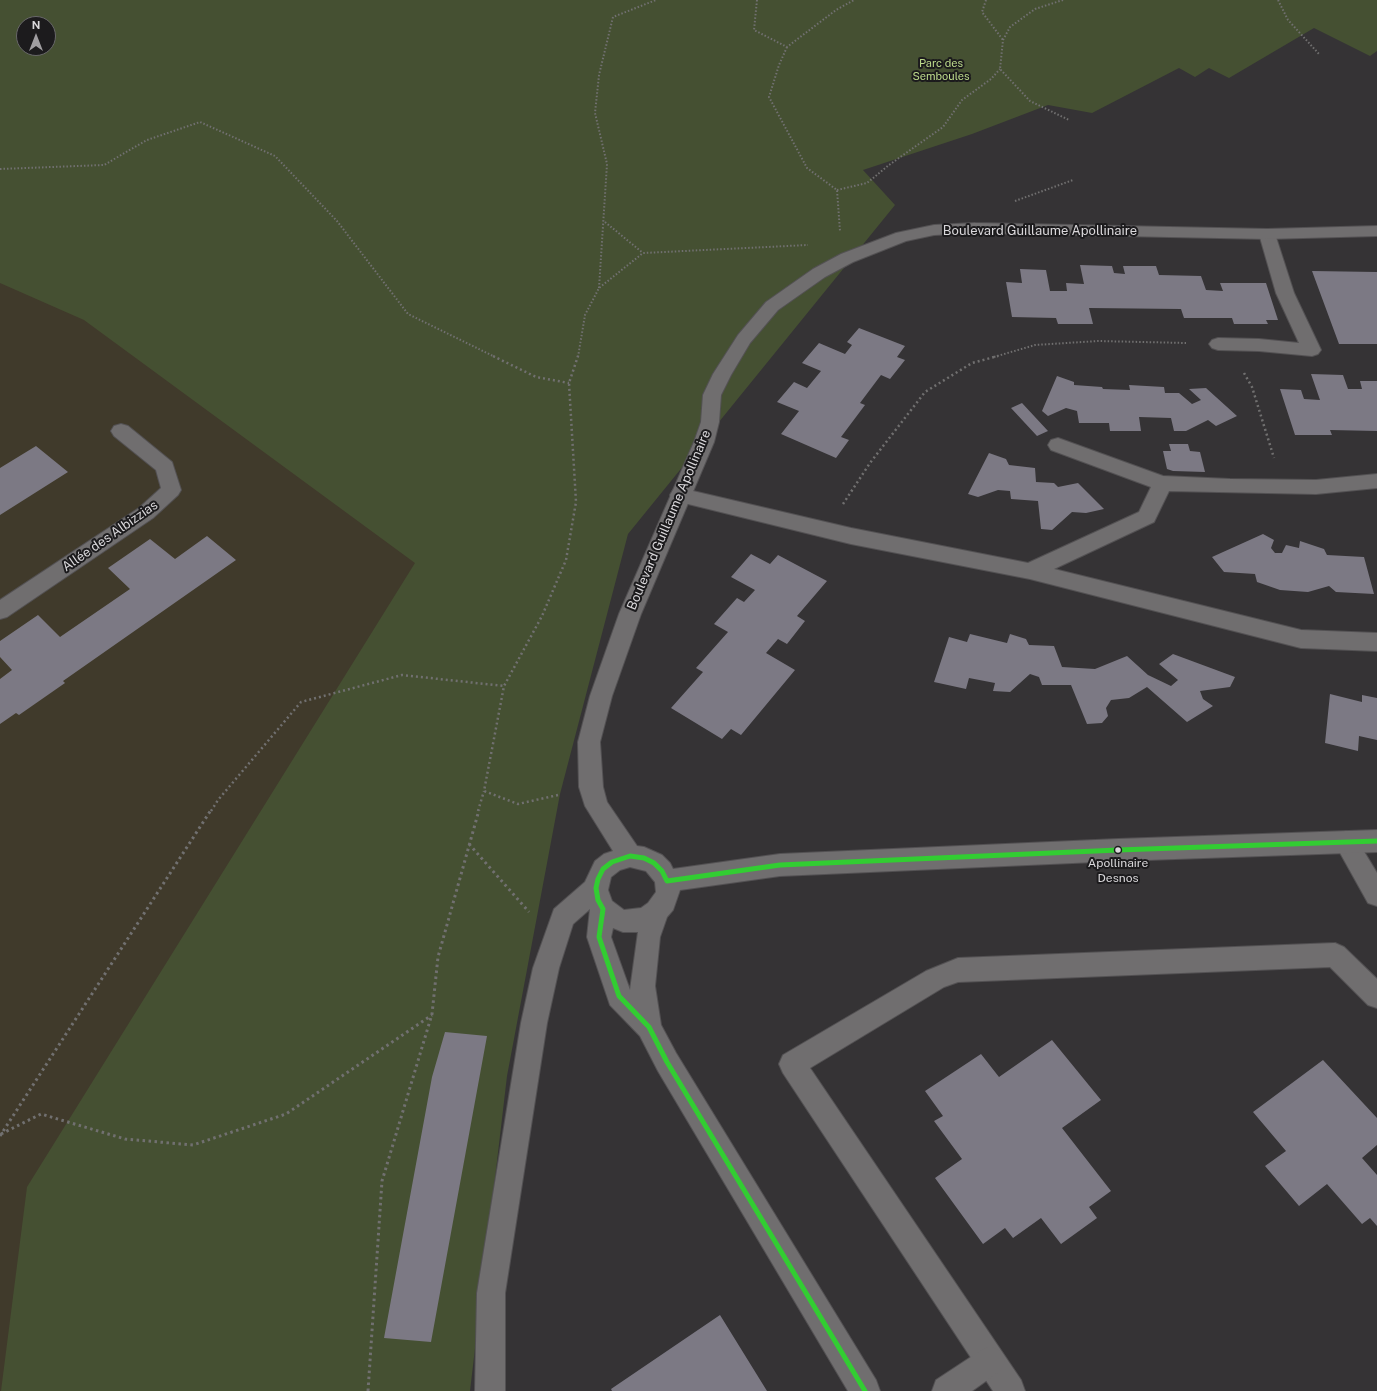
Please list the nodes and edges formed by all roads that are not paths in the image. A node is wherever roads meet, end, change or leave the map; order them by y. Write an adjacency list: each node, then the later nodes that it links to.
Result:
1 (1376, 232): 2 (street, Boulevard Guillaume Apollinaire)
2 (1267, 234): 3 (street); 8 (street, Boulevard Guillaume Apollinaire)
3 (1218, 344)
4 (121, 431): 10 (street, Allée des Albizzias)
5 (1058, 445): 7 (street)
6 (1377, 480): 7 (street)
7 (1162, 483): 9 (street)
8 (680, 495): 9 (street); 14 (street, Boulevard Guillaume Apollinaire)
9 (1030, 571): 11 (street)
10 (0, 612)
11 (1377, 642)
12 (1377, 841): 13 (street)
13 (1346, 842): 15 (street); 16 (street)
14 (630, 856): 15 (street); 17 (street)
15 (667, 881): 18 (street)
16 (1377, 895)
17 (600, 898): 18 (street); 20 (street); 22 (street)
18 (657, 911): 20 (street)
19 (1377, 996): 21 (street)
20 (649, 1027): 23 (street)
21 (990, 1361): 24 (street); 25 (street)
22 (490, 1391)
23 (865, 1391)
24 (947, 1391)
25 (1010, 1391)

